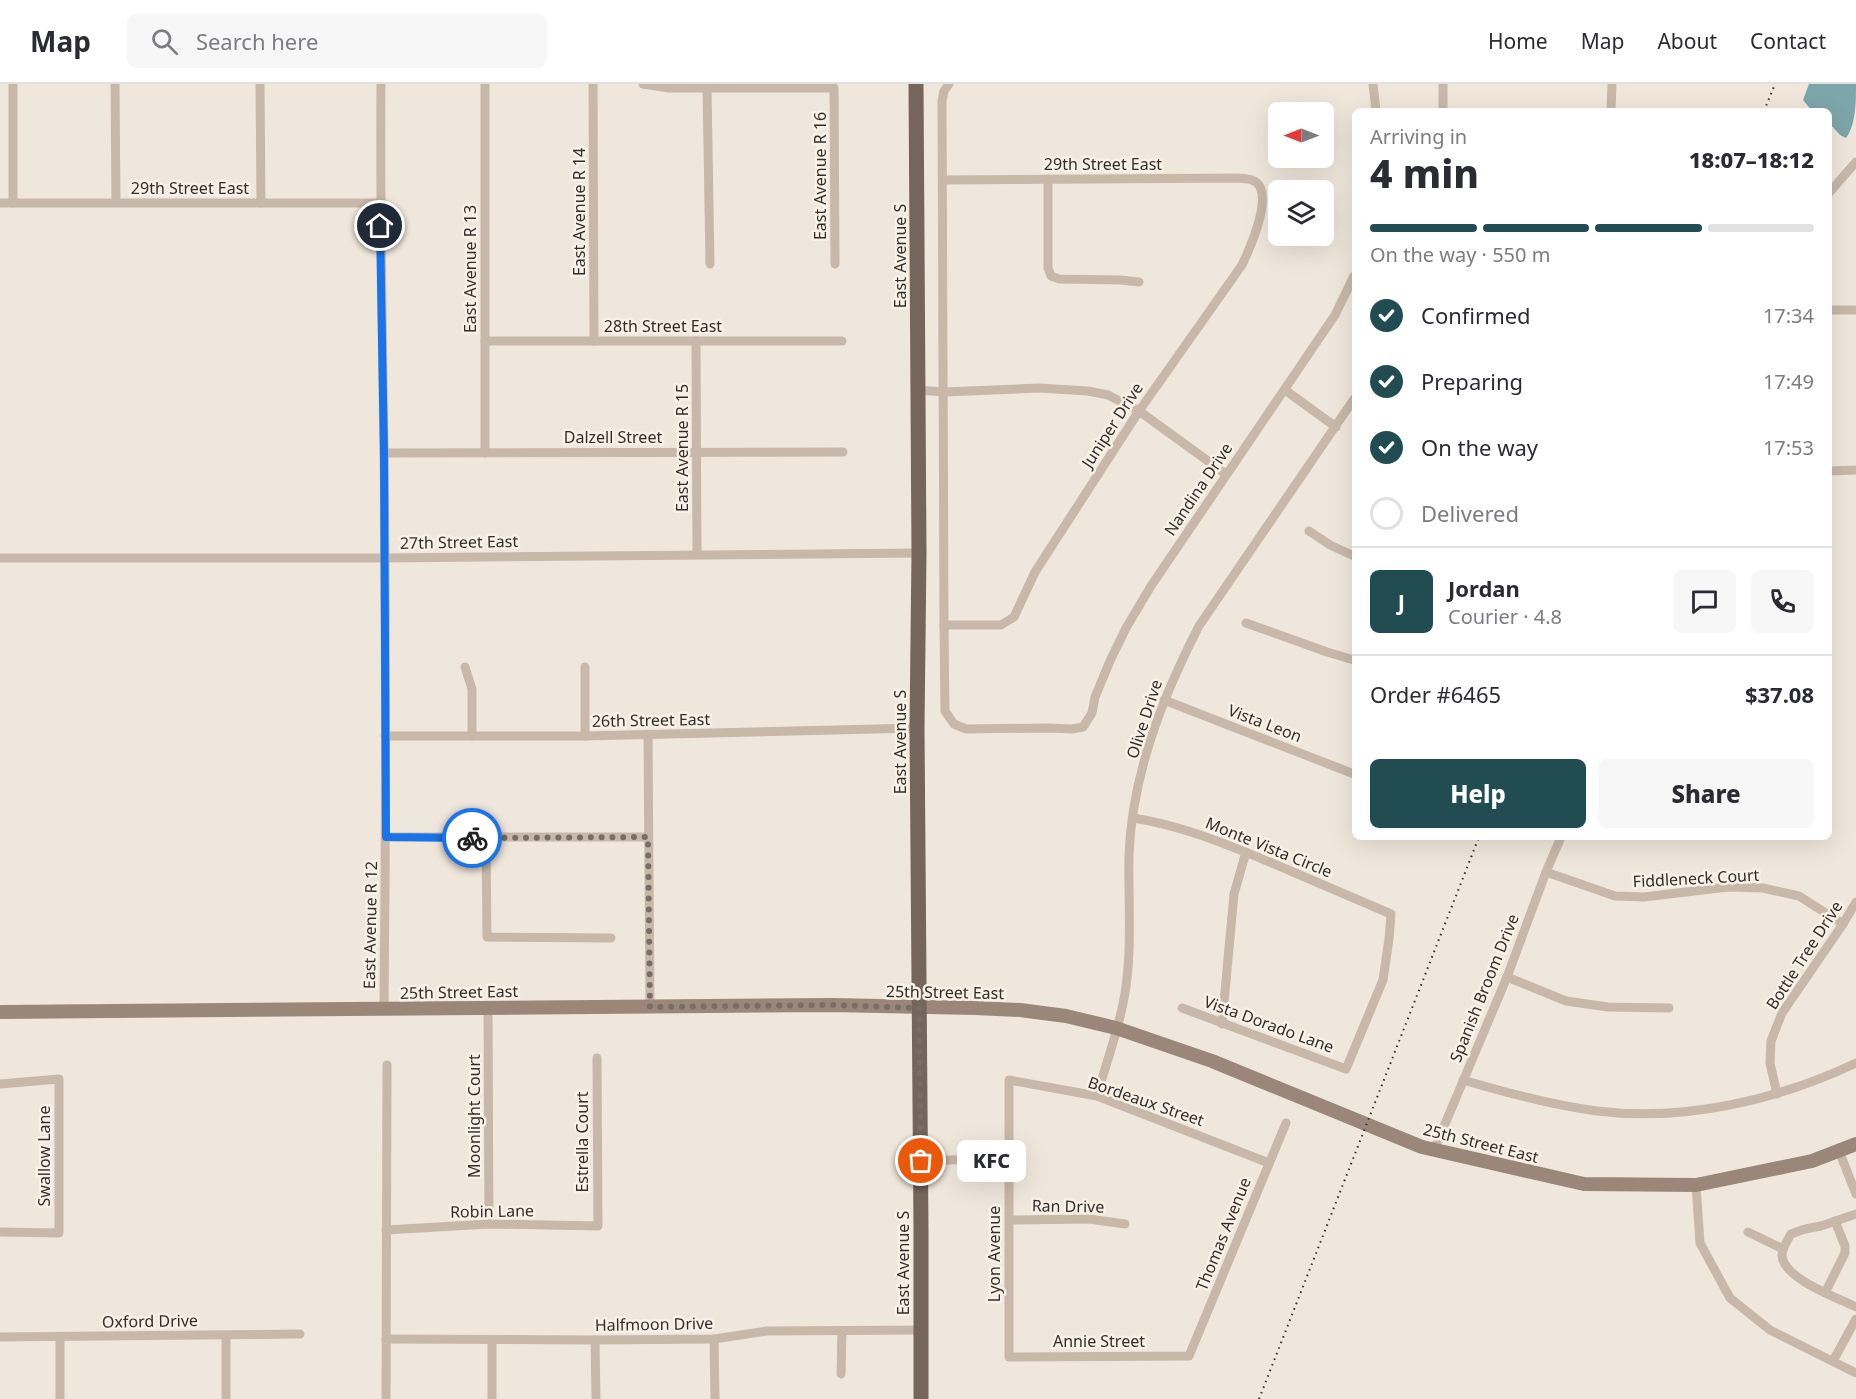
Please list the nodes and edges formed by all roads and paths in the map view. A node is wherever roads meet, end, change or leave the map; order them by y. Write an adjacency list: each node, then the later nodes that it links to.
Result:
1 (13, 84): 24 (street)
2 (115, 84): 23 (street)
3 (260, 84): 25 (street)
4 (381, 84): 26 (street, East Avenue R 12)
5 (485, 84): 35 (street, East Avenue R 13)
6 (593, 84): 36 (street, East Avenue R 14)
7 (643, 84): 14 (street)
8 (916, 84): 38 (main road, East Avenue S)
9 (949, 84): 20 (street)
10 (1373, 84): 15 (street)
11 (1443, 84): 16 (street)
12 (1612, 84): 17 (street)
13 (772, 85): 14 (street); 29 (street, East Avenue R 16)
14 (707, 88): 28 (street)
15 (1376, 108)
16 (1443, 108)
17 (1611, 108)
18 (1856, 162): 22 (street)
19 (1048, 179): 20 (street, 29th Street East); 21 (street, 29th Street East); 31 (street)
20 (943, 180): 40 (street)
21 (1260, 187): 42 (street, Juniper Drive)
22 (1832, 189)
23 (116, 202): 24 (street, 29th Street East); 25 (street, 29th Street East)
24 (13, 203): 27 (street, 29th Street East)
25 (261, 203): 26 (street, 29th Street East)
26 (380, 203): 46 (street, East Avenue R 12)
27 (0, 204)
28 (710, 264)
29 (835, 264)
30 (1352, 280): 39 (street, Nandina Drive)
31 (1139, 282)
32 (1832, 310): 33 (street)
33 (1856, 310)
34 (696, 340): 36 (street, 28th Street East); 37 (street, 28th Street East); 44 (street, East Avenue R 15)
35 (485, 341): 36 (street, 28th Street East); 47 (street, East Avenue R 13)
36 (594, 341)
37 (842, 341)
38 (918, 390): 40 (street); 52 (main road, East Avenue S)
39 (1285, 390): 43 (street); 50 (street, Nandina Drive)
40 (944, 392): 42 (street); 58 (street)
41 (1352, 402): 43 (street, Olive Drive)
42 (1139, 411): 50 (street); 58 (street, Juniper Drive)
43 (1336, 427): 62 (street, Olive Drive)
44 (696, 452): 45 (street, Dalzell Street); 47 (street, Dalzell Street); 53 (street, East Avenue R 15)
45 (843, 452)
46 (384, 453): 47 (street, Dalzell Street); 56 (street, East Avenue R 12)
47 (485, 453)
48 (1856, 470): 49 (street)
49 (1832, 471)
50 (1226, 474): 58 (street, Nandina Drive)
51 (1309, 531): 54 (street)
52 (919, 553): 53 (street, 27th Street East); 63 (main road, East Avenue S)
53 (697, 554): 56 (street, 27th Street East)
54 (1352, 555)
55 (0, 558): 56 (street, 27th Street East)
56 (384, 558): 65 (street, East Avenue R 12)
57 (1246, 623): 59 (street)
58 (944, 625)
59 (1352, 659)
60 (465, 667): 66 (street)
61 (585, 667): 67 (street)
62 (1164, 700): 68 (street, Vista Leon); 69 (street, Olive Drive)
63 (917, 728): 64 (street, 26th Street East); 81 (main road, East Avenue S)
64 (648, 735): 67 (street, 26th Street East); 71 (street)
65 (385, 736): 66 (street, 26th Street East); 70 (street, East Avenue R 12)
66 (472, 736): 67 (street, 26th Street East)
67 (585, 736)
68 (1352, 773)
69 (1133, 818): 74 (street, Monte Vista Circle); 88 (street, Olive Drive)
70 (386, 837): 72 (street); 85 (street, East Avenue R 12)
71 (648, 837): 72 (street); 80 (street)
72 (486, 838): 78 (street)
73 (1559, 840): 75 (street, Spanish Broom Drive)
74 (1246, 852): 87 (street); 92 (street, Monte Vista Circle)
75 (1546, 872): 77 (street, Fiddleneck Court); 79 (street, Spanish Broom Drive)
76 (1856, 902): 77 (street, Bottle Tree Drive)
77 (1843, 924): 96 (street, Bottle Tree Drive)
78 (611, 938)
79 (1507, 977): 83 (street); 94 (street, Spanish Broom Drive)
80 (650, 1007): 81 (main road, 25th Street East); 84 (main road, 25th Street East)
81 (919, 1008): 88 (main road, 25th Street East); 103 (main road, East Avenue S)
82 (1182, 1008): 87 (street, Vista Dorado Lane)
83 (1669, 1008)
84 (488, 1009): 85 (main road, 25th Street East); 110 (street, Moonlight Court)
85 (384, 1010): 86 (main road, 25th Street East)
86 (0, 1012)
87 (1222, 1024): 92 (street, Vista Dorado Lane)
88 (1116, 1028): 97 (street, Olive Drive); 100 (main road, 25th Street East)
89 (597, 1058): 112 (street, Estrella Court)
90 (1856, 1063): 96 (street)
91 (387, 1065): 113 (street)
92 (1346, 1069)
93 (1009, 1080): 97 (street, Bordeaux Street); 102 (street, Lyon Avenue)
94 (1463, 1080): 96 (street); 100 (street, Spanish Broom Drive)
95 (0, 1084): 114 (street, Swallow Lane)
96 (1777, 1094)
97 (1097, 1096): 104 (street, Bordeaux Street)
98 (1286, 1123): 104 (street, Thomas Avenue)
99 (1856, 1146): 101 (main road, 25th Street East)
100 (1434, 1150): 105 (main road, 25th Street East)
101 (1839, 1151): 105 (main road, 25th Street East); 106 (street)
102 (1009, 1158): 103 (street); 108 (street, Lyon Avenue)
103 (921, 1161): 120 (main road, East Avenue S)
104 (1269, 1162): 130 (street, Thomas Avenue)
105 (1696, 1185): 132 (street)
106 (1856, 1194)
107 (1856, 1214): 109 (street)
108 (1010, 1220): 111 (street, Ran Drive); 131 (street, Lyon Avenue)
109 (1835, 1221): 116 (street); 117 (street)
110 (489, 1224): 112 (street, Robin Lane); 113 (street, Robin Lane)
111 (1125, 1224)
112 (598, 1226)
113 (386, 1230): 126 (street)
114 (0, 1232)
115 (1748, 1232): 116 (street)
116 (1783, 1249): 117 (street)
117 (1825, 1293): 118 (street)
118 (1856, 1306)
119 (1856, 1318): 132 (street)
120 (921, 1330): 121 (street, Halfmoon Drive); 141 (main road, East Avenue S)
121 (842, 1331): 127 (street, Halfmoon Drive); 134 (street)
122 (300, 1334): 123 (street, Oxford Drive)
123 (226, 1335): 124 (street, Oxford Drive); 136 (street)
124 (60, 1336): 125 (street, Oxford Drive); 135 (street)
125 (0, 1337)
126 (386, 1339): 128 (street, Halfmoon Drive); 137 (street)
127 (714, 1339): 129 (street, Halfmoon Drive); 140 (street)
128 (492, 1340): 129 (street, Halfmoon Drive); 138 (street)
129 (595, 1340): 139 (street)
130 (1189, 1356): 131 (street, Annie Street)
131 (1009, 1357)
132 (1833, 1362): 133 (street)
133 (1856, 1373)
134 (841, 1374)
135 (60, 1399)
136 (226, 1399)
137 (386, 1399)
138 (492, 1399)
139 (596, 1399)
140 (715, 1399)
141 (921, 1399)

